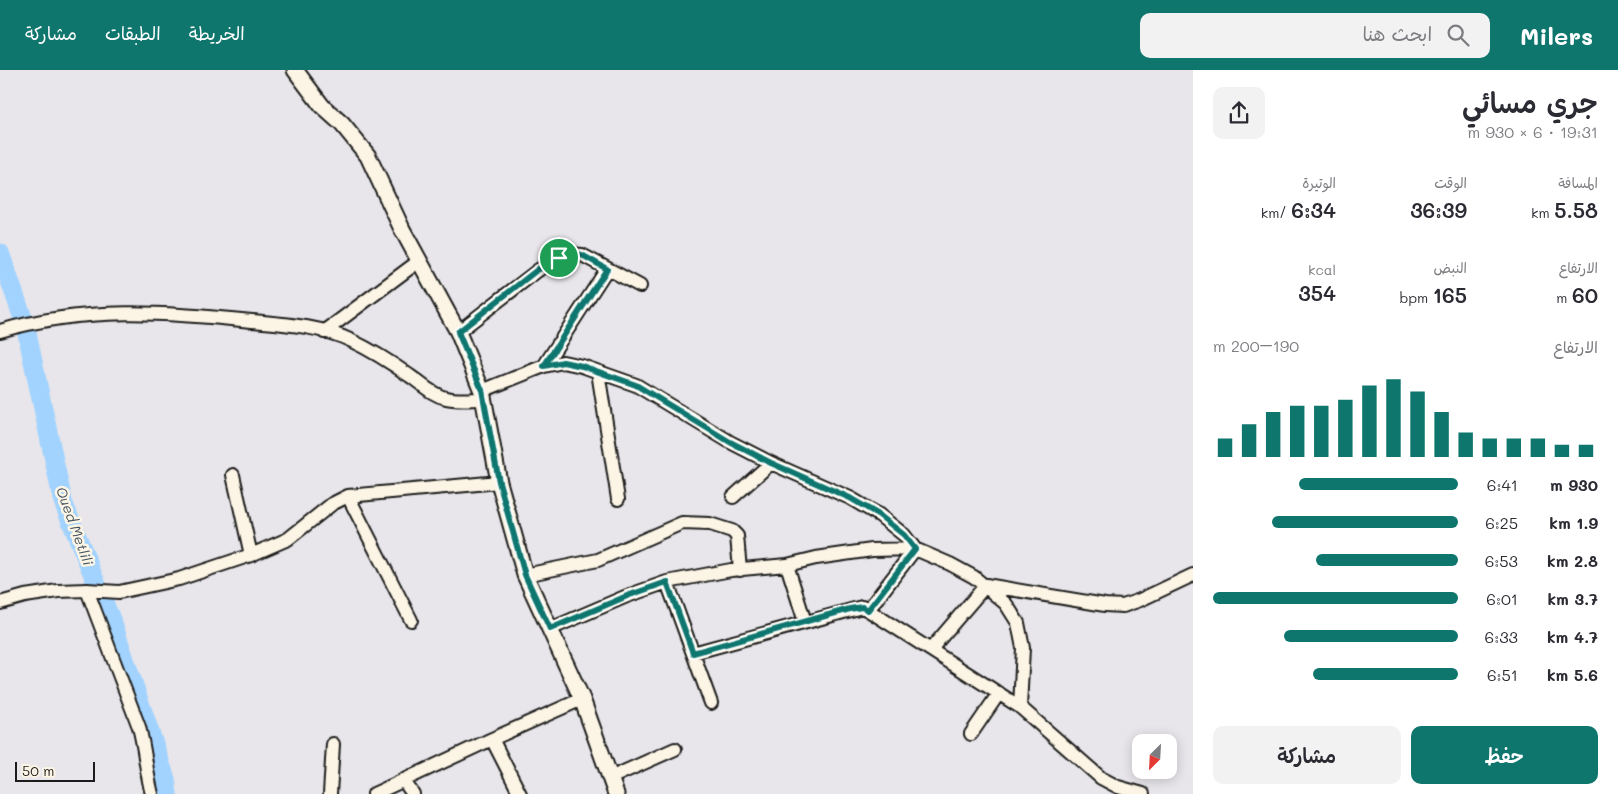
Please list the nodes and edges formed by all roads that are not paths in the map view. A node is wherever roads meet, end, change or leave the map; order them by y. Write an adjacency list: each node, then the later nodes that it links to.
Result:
1 (295, 70): 2 (main road)
2 (419, 260): 6 (street); 7 (main road)
3 (607, 269): 4 (street); 7 (street); 8 (street)
4 (640, 286)
5 (0, 331): 6 (street)
6 (324, 332): 10 (street)
7 (458, 332): 10 (main road)
8 (544, 366): 9 (street); 10 (street)
9 (598, 372): 11 (street); 16 (street)
10 (483, 394): 13 (main road)
11 (771, 463): 15 (street); 17 (street)
12 (233, 475): 18 (street)
13 (499, 482): 14 (street); 21 (main road)
14 (348, 496): 18 (street); 28 (street)
15 (733, 497)
16 (618, 499)
17 (915, 549): 19 (street); 24 (street); 27 (street)
18 (251, 555): 25 (street)
19 (787, 565): 20 (street); 29 (street)
20 (740, 570): 21 (street); 23 (street)
21 (525, 575): 30 (main road)
22 (1193, 575): 24 (street)
23 (667, 582): 30 (street); 32 (street)
24 (986, 585): 31 (street); 36 (street)
25 (87, 590): 26 (street); 43 (street)
26 (0, 603)
27 (868, 610): 29 (street); 31 (street)
28 (411, 620)
29 (805, 622): 32 (street)
30 (550, 629): 34 (main road)
31 (931, 649): 33 (street)
32 (693, 653): 35 (street)
33 (999, 693): 36 (street); 37 (street)
34 (582, 699): 38 (street); 41 (main road)
35 (711, 703)
36 (1020, 707): 49 (street)
37 (971, 734)
38 (492, 739): 42 (street); 47 (street)
39 (333, 744): 44 (street)
40 (675, 749): 41 (street)
41 (610, 778): 48 (main road)
42 (403, 780): 45 (street); 46 (street)
43 (152, 794)
44 (330, 794)
45 (374, 794)
46 (413, 794)
47 (520, 794)
48 (616, 794)
49 (1143, 794)

